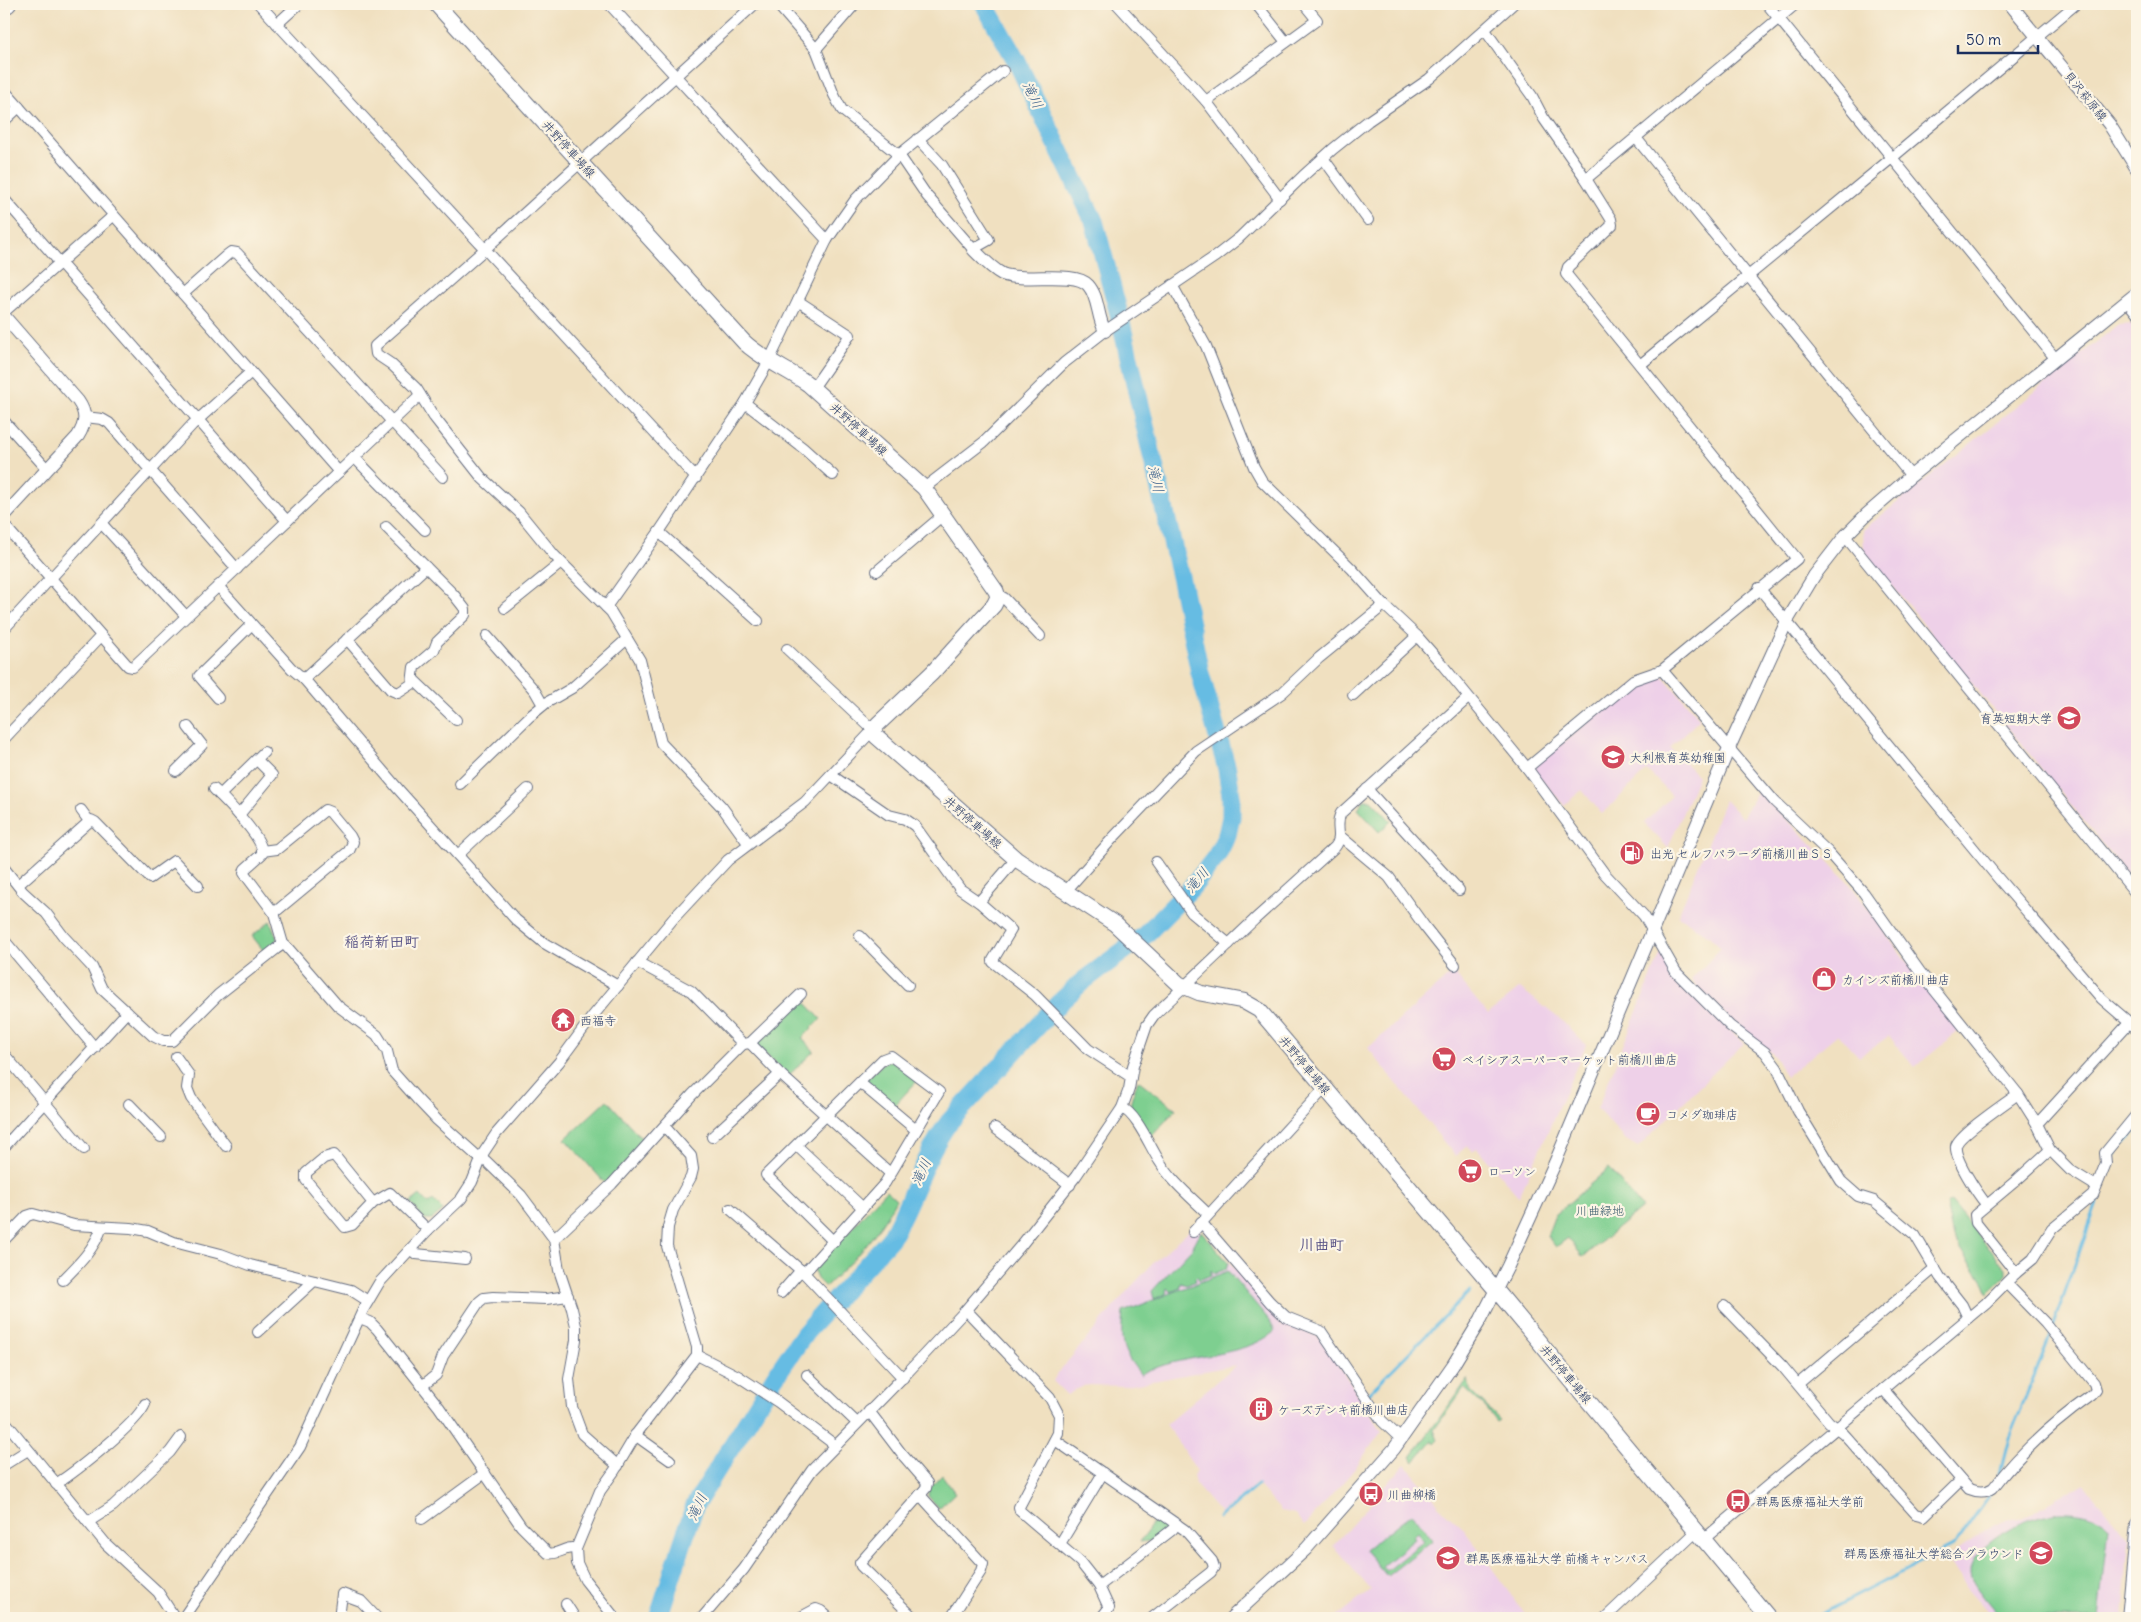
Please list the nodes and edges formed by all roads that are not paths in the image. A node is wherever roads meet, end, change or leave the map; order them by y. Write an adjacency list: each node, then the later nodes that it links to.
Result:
1 (8, 4): 17 (main road)
2 (259, 4): 19 (street)
3 (299, 4): 19 (street)
4 (436, 4): 35 (main road, 井野停車場線)
5 (609, 4): 25 (street)
6 (755, 4): 25 (street)
7 (777, 4): 23 (street)
8 (854, 4): 23 (street)
9 (1117, 4): 27 (street)
10 (1256, 4): 22 (street)
11 (1304, 4): 22 (street)
12 (1513, 4): 20 (street)
13 (1767, 4): 18 (street)
14 (1796, 4): 18 (street)
15 (2010, 4): 21 (street, 貝沢萩原線)
16 (2076, 4): 21 (street)
17 (4, 7)
18 (1779, 18): 30 (street); 34 (street)
19 (277, 24): 44 (street)
20 (1485, 30): 33 (street); 37 (street)
21 (2037, 36): 34 (street); 36 (street, 貝沢萩原線)
22 (1286, 42): 27 (street)
23 (816, 49): 32 (street)
24 (1003, 71): 31 (street)
25 (676, 77): 35 (street); 42 (street)
26 (4, 90): 28 (street)
27 (1206, 101): 39 (street)
28 (19, 107): 29 (street); 40 (street)
29 (4, 121)
30 (1636, 138): 37 (street); 46 (street)
31 (918, 139): 32 (street); 43 (street)
32 (899, 154): 42 (street); 43 (street)
33 (1323, 158): 39 (street); 41 (street)
34 (1893, 158): 46 (street); 54 (street)
35 (581, 162): 44 (street); 55 (main road, 井野停車場線)
36 (2137, 169)
37 (1586, 178): 56 (street)
38 (4, 199): 45 (street)
39 (1280, 199): 47 (street)
40 (113, 216): 45 (street); 48 (street)
41 (1368, 220)
42 (827, 240): 50 (street)
43 (973, 249): 53 (street)
44 (484, 250): 59 (street); 72 (street)
45 (60, 263): 52 (street); 62 (street)
46 (1748, 276): 56 (street); 70 (street)
47 (1172, 285): 53 (street); 91 (street)
48 (183, 294): 57 (street); 64 (street)
49 (2133, 297): 51 (street); 54 (street)
50 (798, 301): 55 (street); 58 (street)
51 (2137, 312)
52 (4, 314): 61 (street)
53 (1107, 330): 73 (street)
54 (2055, 358): 70 (street)
55 (769, 361): 58 (main road, 井野停車場線); 60 (street)
56 (1640, 365): 89 (street)
57 (251, 372): 62 (street); 68 (street)
58 (813, 388): 73 (main road, 井野停車場線)
59 (420, 396): 64 (street); 83 (street)
60 (745, 403): 69 (street); 72 (street)
61 (85, 417): 66 (street); 67 (street)
62 (198, 420): 67 (street); 76 (street)
63 (4, 421): 66 (street)
64 (391, 423): 65 (street); 71 (street)
65 (354, 458): 68 (street); 80 (street)
66 (47, 469): 75 (street)
67 (151, 470): 77 (street); 85 (street)
68 (339, 472): 76 (street)
69 (833, 476)
70 (1911, 476): 82 (street)
71 (443, 478)
72 (696, 478): 81 (street)
73 (924, 488): 74 (main road, 井野停車場線)
74 (943, 515): 86 (street); 90 (main road, 井野停車場線)
75 (4, 516)
76 (287, 521): 85 (street)
77 (102, 524): 87 (street); 94 (street)
78 (4, 525): 87 (street)
79 (386, 527): 84 (street)
80 (425, 530)
81 (660, 532): 92 (street); 95 (street)
82 (1845, 536): 96 (street); 138 (street)
83 (561, 562): 92 (street); 93 (street)
84 (426, 567): 103 (street); 108 (street)
85 (237, 569): 88 (street)
86 (877, 571)
87 (51, 578): 98 (street); 99 (street)
88 (218, 586): 94 (street); 97 (street)
89 (1759, 588): 96 (street); 106 (street)
90 (998, 597): 101 (street); 115 (main road)
91 (1384, 605): 102 (street); 137 (street)
92 (606, 607): 104 (street)
93 (505, 608)
94 (186, 616): 99 (street)
95 (758, 621)
96 (1787, 621): 117 (street); 153 (street)
97 (251, 625): 107 (street); 110 (street)
98 (4, 629)
99 (101, 636): 116 (street)
100 (487, 636): 112 (street)
101 (1040, 636)
102 (1417, 636): 109 (street); 111 (street)
103 (347, 639): 107 (street); 108 (street)
104 (627, 639): 112 (street); 128 (street)
105 (787, 649): 115 (street)
106 (1662, 670): 117 (street); 118 (street)
107 (304, 679): 130 (street)
108 (413, 679): 113 (street)
109 (1353, 694)
110 (218, 698)
111 (1468, 698): 118 (street); 123 (street)
112 (543, 705): 121 (street)
113 (456, 720)
114 (188, 727): 119 (street)
115 (872, 730): 120 (street); 131 (main road, 井野停車場線)
116 (4, 739)
117 (1729, 748): 141 (street); 162 (street)
118 (1527, 768): 141 (street)
119 (176, 771)
120 (831, 775): 128 (street); 139 (street)
121 (460, 784)
122 (528, 789): 130 (street)
123 (1367, 789): 127 (street); 136 (street)
124 (81, 810): 126 (street)
125 (240, 815): 125 (street); 129 (street)
126 (89, 821): 134 (street); 135 (street)
127 (1340, 836): 145 (street); 147 (street)
128 (748, 843): 146 (street)
129 (262, 851): 140 (street); 140 (street)
130 (458, 855): 149 (street)
131 (1016, 859): 137 (main road, 井野停車場線); 139 (street)
132 (1156, 862): 145 (street)
133 (4, 868): 134 (street)
134 (18, 885): 152 (street)
135 (198, 886)
136 (1459, 890)
137 (1066, 892): 150 (main road, 井野停車場線)
138 (2137, 895)
139 (979, 902): 159 (street)
140 (274, 913): 144 (street)
141 (1652, 932): 196 (street); 202 (street)
142 (860, 936): 148 (street)
143 (4, 940): 155 (street)
144 (283, 944): 152 (street); 179 (street)
145 (1229, 944): 150 (street)
146 (637, 962): 149 (street); 154 (street)
147 (1455, 965)
148 (908, 985)
149 (618, 986): 179 (street)
150 (1183, 988): 159 (street); 161 (main road, 井野停車場線)
151 (800, 994): 154 (street)
152 (128, 1012): 155 (street)
153 (2135, 1026): 168 (street)
154 (746, 1044): 158 (street); 169 (street)
155 (95, 1048): 163 (street)
156 (4, 1054): 163 (street)
157 (176, 1058): 174 (street)
158 (780, 1074): 167 (street); 173 (street)
159 (1131, 1077): 165 (street)
160 (860, 1083): 167 (street); 171 (street); 171 (street)
161 (1324, 1089): 187 (street); 202 (main road, 井野停車場線)
162 (2018, 1094): 168 (street); 184 (street)
163 (44, 1102): 176 (street); 177 (street)
164 (129, 1104): 172 (street)
165 (1122, 1108): 181 (street); 187 (street)
166 (2137, 1114): 182 (street)
167 (828, 1115): 175 (street); 180 (street)
168 (2037, 1124): 178 (street)
169 (664, 1127): 191 (street); 211 (street)
170 (995, 1128): 181 (street)
171 (916, 1130): 180 (street)
172 (161, 1137)
173 (712, 1137)
174 (226, 1146)
175 (796, 1146): 185 (street); 193 (street)
176 (4, 1147)
177 (84, 1149)
178 (2050, 1150): 182 (street); 184 (street)
179 (481, 1158): 189 (street); 191 (street)
180 (891, 1174): 185 (street)
181 (1070, 1185): 207 (street)
182 (2096, 1186): 198 (street)
183 (373, 1203): 183 (street); 189 (street)
184 (1986, 1204): 198 (street)
185 (863, 1208): 193 (street)
186 (730, 1209): 197 (street)
187 (1204, 1218): 190 (street); 224 (street)
188 (102, 1227): 192 (street); 199 (street); 200 (street)
189 (428, 1230): 194 (street)
190 (1193, 1232)
191 (554, 1239): 204 (street)
192 (4, 1240)
193 (834, 1242): 197 (street)
194 (410, 1249): 195 (street); 205 (street)
195 (464, 1259)
196 (1935, 1268): 209 (street); 214 (street)
197 (803, 1272): 203 (street); 213 (street)
198 (2016, 1273): 201 (street)
199 (63, 1280)
200 (314, 1281): 205 (street); 210 (street)
201 (2006, 1284): 209 (street); 233 (street)
202 (1496, 1290): 224 (street); 240 (main road, 井野停車場線)
203 (781, 1293)
204 (568, 1296): 215 (street); 230 (street)
205 (368, 1300): 208 (street)
206 (1724, 1306): 214 (street)
207 (966, 1310): 213 (street); 225 (street)
208 (360, 1318): 215 (street); 246 (street)
209 (1968, 1318): 216 (street)
210 (258, 1332)
211 (697, 1355): 222 (street); 226 (street)
212 (807, 1375): 220 (street)
213 (903, 1378): 218 (street)
214 (1798, 1384): 221 (street)
215 (422, 1386): 231 (street)
216 (1883, 1390): 221 (street); 233 (street)
217 (145, 1404): 234 (street)
218 (869, 1411): 220 (street); 235 (street)
219 (4, 1420): 227 (street)
220 (857, 1423): 226 (street)
221 (1836, 1427): 233 (street); 240 (street)
222 (636, 1435): 228 (street); 230 (street)
223 (181, 1437): 237 (street)
224 (1401, 1439): 258 (street)
225 (1055, 1440): 232 (street); 241 (street)
226 (835, 1445): 251 (street)
227 (28, 1450): 229 (street); 234 (street)
228 (670, 1460)
229 (4, 1465)
230 (618, 1466): 242 (street)
231 (485, 1473): 236 (street); 242 (street)
232 (1103, 1474): 238 (street); 241 (street)
233 (1961, 1480)
234 (56, 1484): 237 (street)
235 (920, 1495): 254 (street); 255 (street)
236 (422, 1519)
237 (88, 1522): 245 (street)
238 (1177, 1524): 243 (street); 257 (street)
239 (2137, 1524): 261 (street)
240 (1700, 1535): 259 (street); 260 (main road, 井野停車場線)
241 (1060, 1544): 243 (street)
242 (576, 1549): 250 (street)
243 (1100, 1586): 256 (street)
244 (566, 1604): 249 (street)
245 (175, 1618)
246 (183, 1618)
247 (340, 1618): 248 (street)
248 (377, 1618)
249 (575, 1618)
250 (615, 1618)
251 (702, 1618)
252 (799, 1618): 253 (street)
253 (829, 1618)
254 (914, 1618)
255 (951, 1618)
256 (1101, 1618)
257 (1152, 1618)
258 (1231, 1618)
259 (1605, 1618)
260 (1769, 1618)
261 (2128, 1618)

